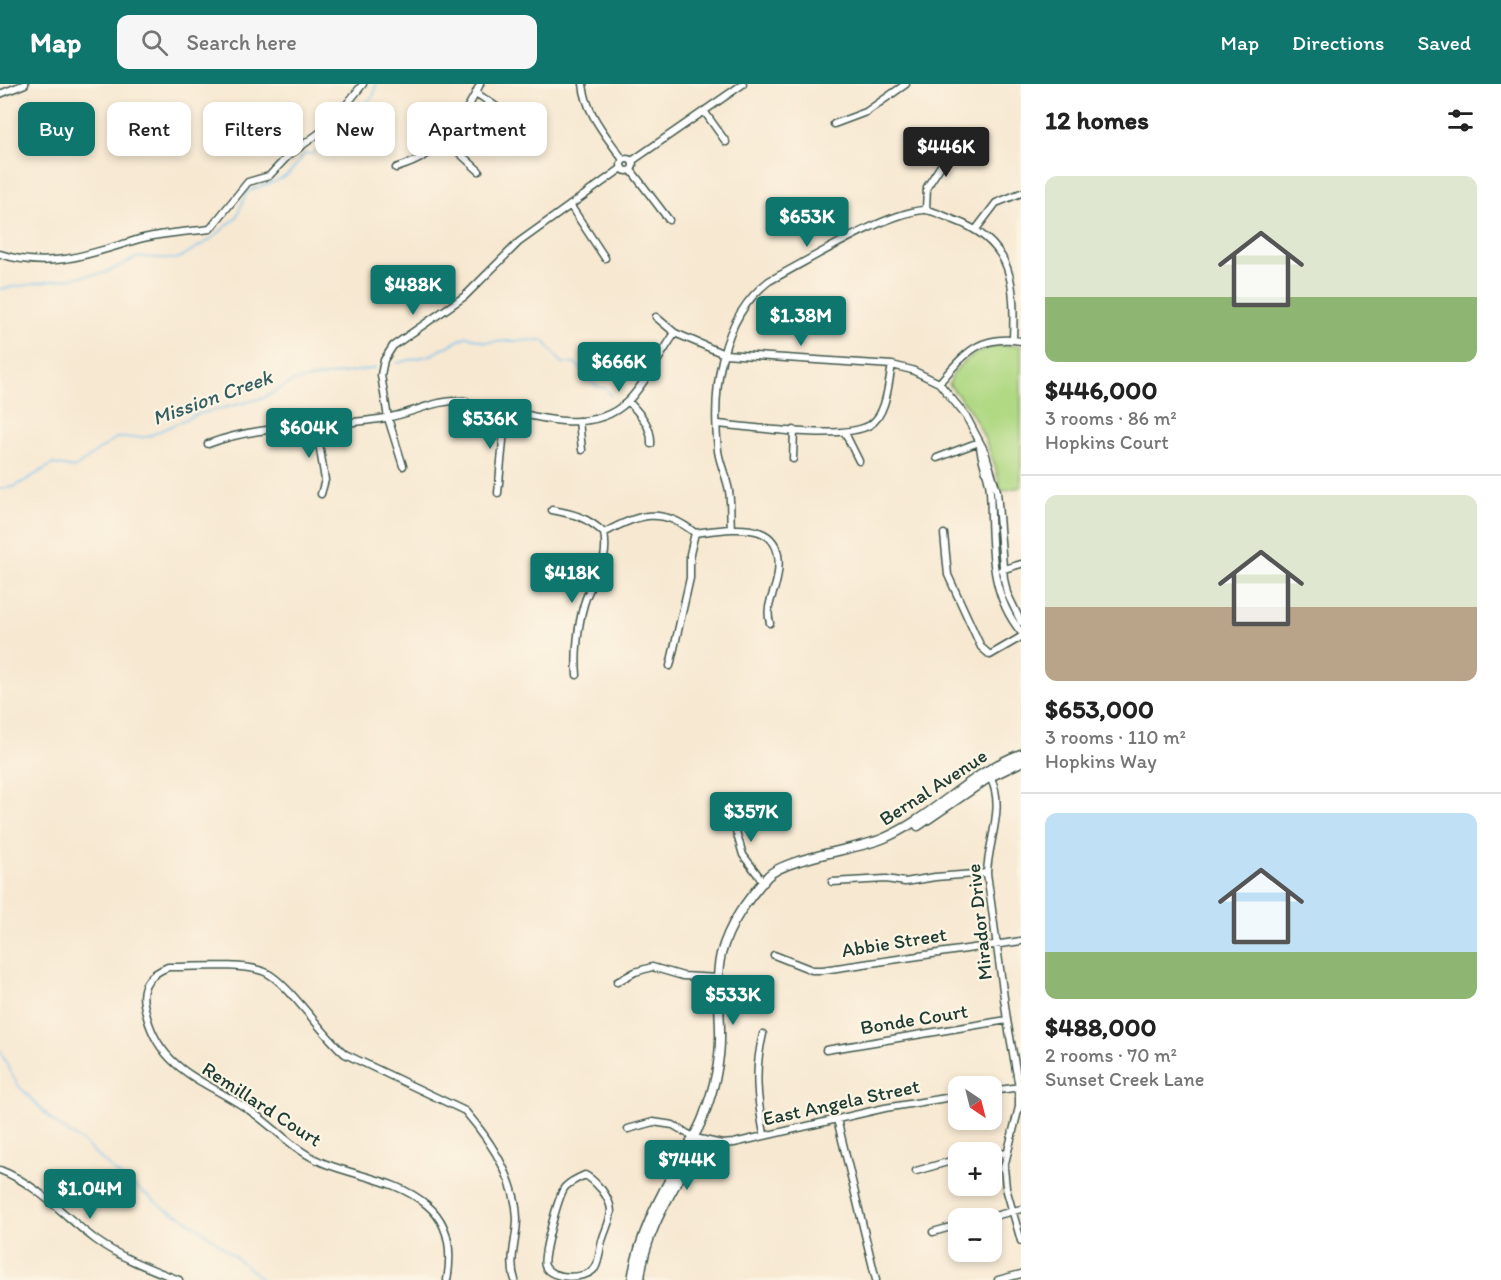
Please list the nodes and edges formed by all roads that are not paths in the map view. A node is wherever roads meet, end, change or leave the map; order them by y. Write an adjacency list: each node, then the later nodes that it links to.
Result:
1 (25, 84): 8 (street)
2 (363, 84): 28 (street)
3 (480, 84): 7 (street)
4 (583, 84): 17 (street)
5 (743, 84): 11 (street)
6 (906, 84): 12 (street)
7 (476, 93): 9 (street); 10 (street)
8 (0, 94)
9 (469, 102)
10 (489, 102)
11 (704, 111): 13 (street); 18 (street)
12 (834, 124)
13 (726, 142)
14 (955, 144): 25 (street)
15 (423, 156): 19 (street)
16 (463, 156): 22 (street)
17 (623, 160): 18 (street); 20 (street)
18 (632, 161): 21 (street)
19 (396, 168)
20 (622, 168): 21 (street); 24 (street)
21 (631, 170): 26 (street)
22 (479, 171)
23 (1021, 192): 27 (street)
24 (570, 205): 29 (street); 41 (street)
25 (926, 210): 27 (street); 34 (street)
26 (669, 220)
27 (977, 228): 32 (street)
28 (0, 254)
29 (605, 258)
30 (656, 316): 31 (street)
31 (675, 333): 34 (street); 38 (street)
32 (1013, 340): 33 (street); 36 (street)
33 (1021, 341)
34 (724, 354): 35 (street); 43 (street)
35 (892, 365): 36 (street); 46 (street)
36 (939, 383): 47 (street)
37 (466, 401): 41 (street)
38 (628, 401): 42 (street); 49 (street)
39 (494, 406): 40 (street)
40 (506, 409): 42 (street); 55 (street)
41 (388, 418): 44 (street); 54 (street)
42 (579, 422): 50 (street)
43 (717, 424): 45 (street); 58 (street)
44 (316, 425): 48 (street); 56 (street)
45 (794, 430): 46 (street); 52 (street)
46 (845, 433): 53 (street)
47 (979, 442): 51 (street); 63 (street); 64 (street)
48 (208, 444)
49 (651, 444)
50 (582, 450)
51 (937, 458)
52 (793, 459)
53 (860, 461)
54 (403, 466)
55 (498, 493)
56 (321, 494)
57 (552, 510): 59 (street)
58 (731, 528): 60 (street); 66 (street)
59 (604, 533): 60 (street); 70 (street)
60 (695, 533): 69 (street)
61 (944, 534): 68 (street)
62 (1021, 564): 63 (street)
63 (1003, 569): 64 (street); 65 (street)
64 (994, 571): 67 (street)
65 (1021, 622)
66 (770, 623)
67 (1021, 632)
68 (1021, 637)
69 (670, 666)
70 (577, 675)
71 (1021, 754): 77 (main road, Bernal Avenue)
72 (1021, 762): 73 (main road, Bernal Avenue)
73 (990, 777): 75 (street, Mirador Drive); 77 (main road, Bernal Avenue)
74 (729, 807): 77 (street)
75 (987, 873): 76 (street); 79 (street, Mirador Drive)
76 (832, 882)
77 (764, 883): 81 (main road, Bernal Avenue)
78 (1021, 941): 79 (street, Abbie Street)
79 (997, 943): 80 (street, Abbie Street); 83 (street, Mirador Drive)
80 (774, 955)
81 (718, 978): 82 (street); 92 (main road, Bernal Avenue)
82 (618, 982)
83 (1007, 1020): 85 (street, Bonde Court); 86 (street, Mirador Drive)
84 (763, 1034): 91 (street)
85 (826, 1050)
86 (1020, 1087): 87 (street); 94 (street, Mirador Drive)
87 (1002, 1090)
88 (948, 1098): 89 (street, East Angela Street)
89 (837, 1119): 91 (street, East Angela Street); 111 (street)
90 (627, 1129): 92 (street, East Angela Street)
91 (765, 1134): 92 (street, East Angela Street)
92 (695, 1138): 109 (main road, Bernal Avenue); 110 (main road, Bernal Avenue)
93 (1002, 1153): 94 (street)
94 (1007, 1154): 99 (street, Mirador Drive)
95 (948, 1162): 97 (street)
96 (0, 1170): 106 (street)
97 (916, 1171)
98 (1021, 1209): 99 (street)
99 (1013, 1211): 100 (street); 103 (street, Mirador Drive)
100 (1002, 1214)
101 (948, 1228): 102 (street)
102 (933, 1232)
103 (1021, 1240)
104 (1021, 1274): 112 (street)
105 (566, 1278): 105 (street)
106 (179, 1280)
107 (447, 1280): 108 (street, Remillard Court)
108 (515, 1280)
109 (632, 1280)
110 (640, 1280)
111 (876, 1280)
112 (998, 1280)

